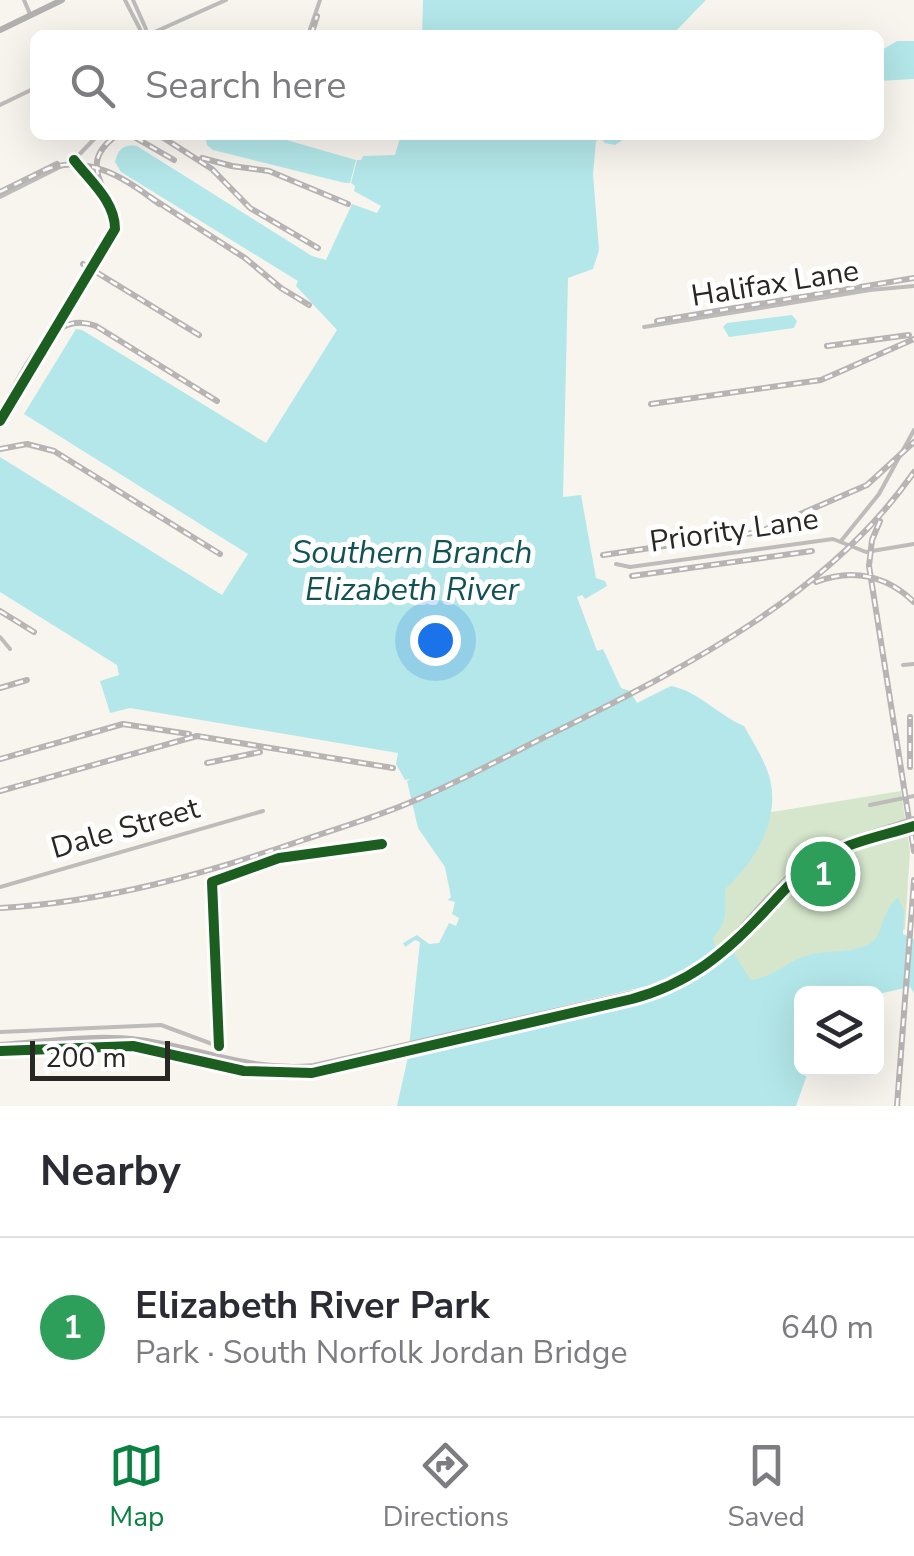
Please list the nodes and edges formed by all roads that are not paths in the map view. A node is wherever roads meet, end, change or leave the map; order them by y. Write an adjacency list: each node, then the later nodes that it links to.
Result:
1 (24, 0): 7 (street)
2 (62, 0): 7 (main road)
3 (125, 0): 9 (street)
4 (133, 0): 10 (street)
5 (226, 0): 11 (street)
6 (320, 0): 12 (street)
7 (30, 16): 8 (main road)
8 (0, 30)
9 (143, 30)
10 (146, 30)
11 (157, 30)
12 (310, 30)
13 (30, 90): 14 (street)
14 (0, 105)
15 (93, 140): 16 (street)
16 (74, 160): 17 (street); 20 (street)
17 (0, 198)
18 (914, 286): 19 (street, Halifax Lane)
19 (644, 328)
20 (0, 422)
21 (914, 430): 22 (street)
22 (842, 541): 23 (street, Priority Lane); 24 (street, Priority Lane)
23 (914, 544)
24 (616, 564)
25 (0, 637): 26 (street)
26 (10, 649)
27 (914, 664): 28 (street)
28 (903, 665)
29 (914, 796): 30 (street)
30 (870, 806)
31 (262, 811): 34 (street, Dale Street)
32 (914, 820): 36 (main road, bridge)
33 (382, 844): 35 (street)
34 (0, 887)
35 (0, 1032)
36 (0, 1046)

